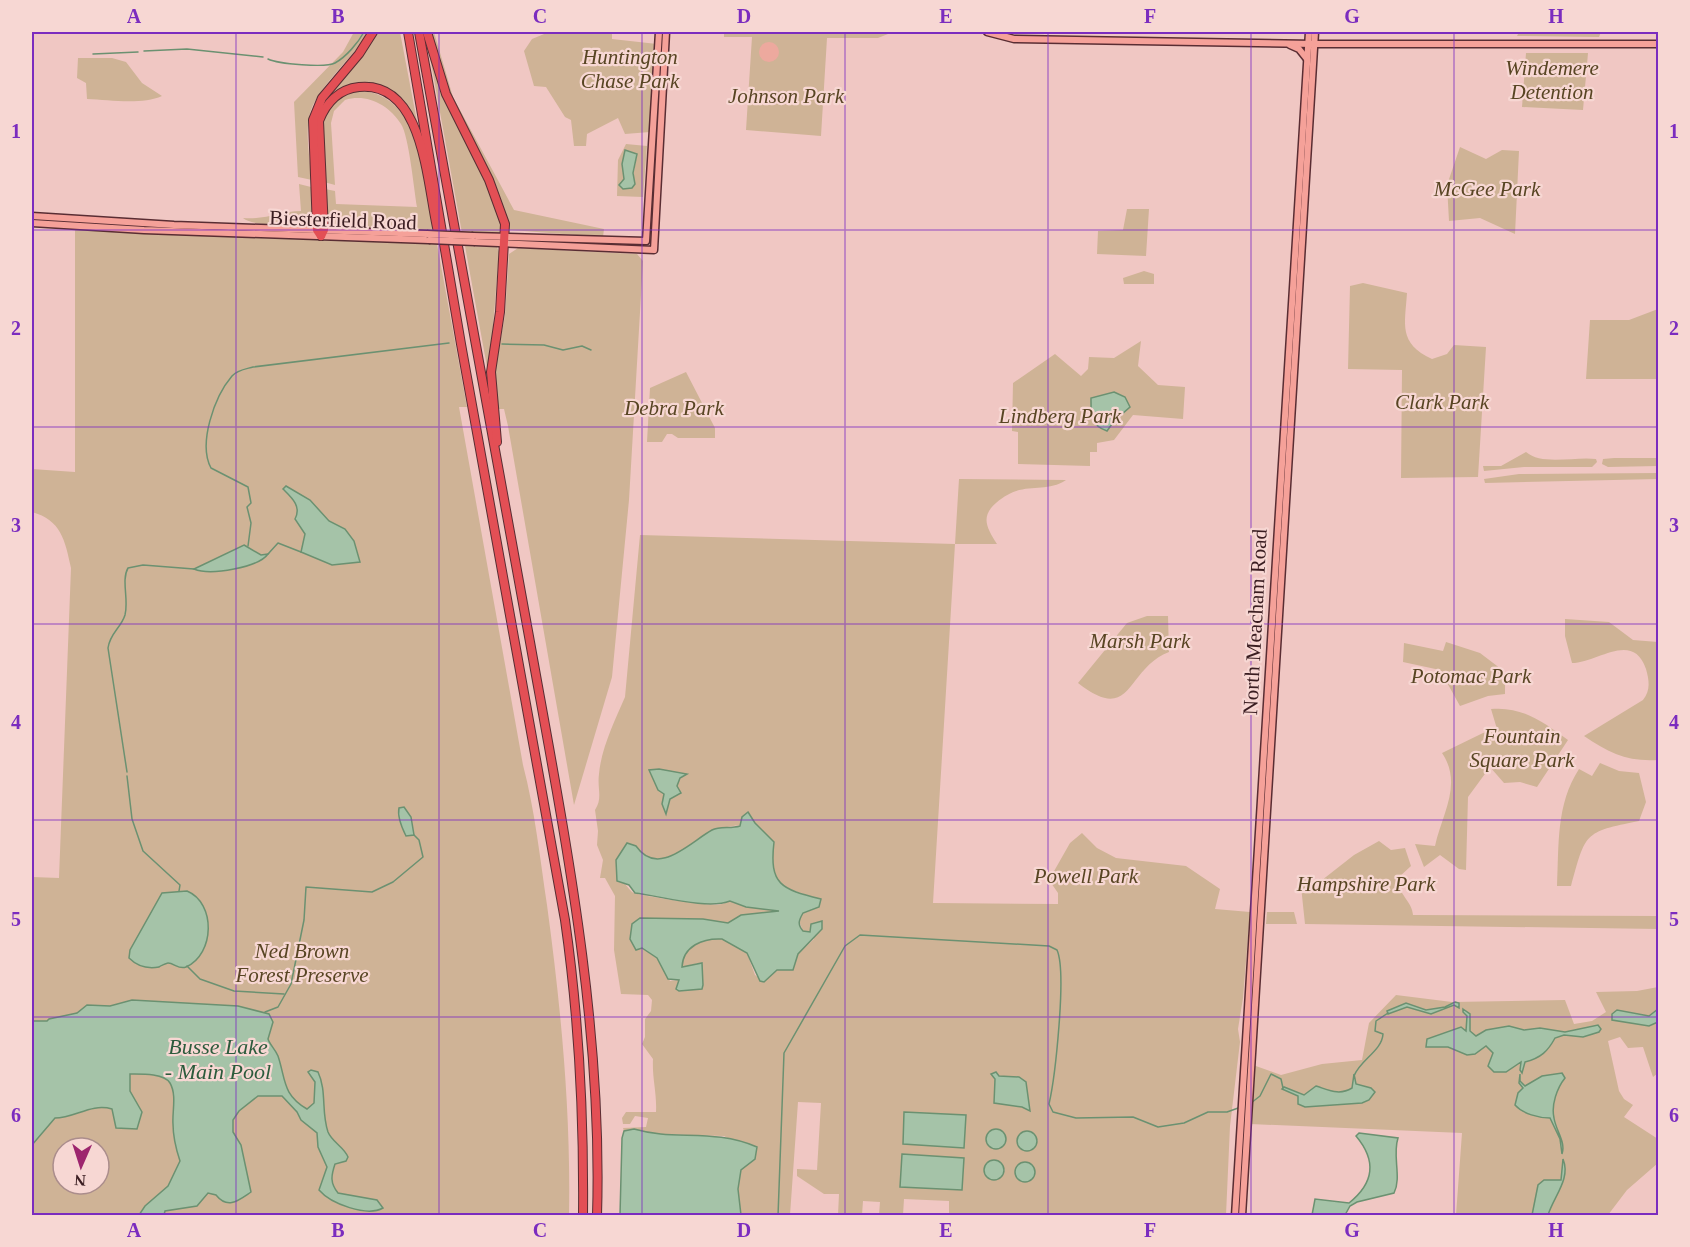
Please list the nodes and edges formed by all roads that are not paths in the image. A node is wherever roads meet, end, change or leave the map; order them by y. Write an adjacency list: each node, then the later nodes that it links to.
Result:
1 (373, 32): 14 (highway)
2 (408, 32): 19 (highway)
3 (419, 32): 20 (highway)
4 (427, 32): 18 (highway)
5 (659, 32): 18 (main road, Biesterfield Road)
6 (666, 32): 18 (main road, Biesterfield Road)
7 (987, 32): 10 (main road)
8 (1309, 32): 11 (main road, North Meacham Road)
9 (1315, 32): 11 (main road, North Meacham Road)
10 (1287, 43): 11 (main road); 13 (main road)
11 (1311, 44): 12 (main road); 13 (main road, North Meacham Road); 21 (main road, North Meacham Road)
12 (1659, 44)
13 (1307, 60): 21 (main road, North Meacham Road)
14 (318, 175): 17 (highway); 19 (highway)
15 (32, 216): 17 (main road, Biesterfield Road)
16 (32, 223): 17 (main road, Biesterfield Road)
17 (321, 232): 18 (main road, Biesterfield Road, bridge)
18 (504, 240): 20 (highway)
19 (449, 260): 23 (highway)
20 (496, 452): 24 (highway)
21 (1245, 1098): 22 (main road, North Meacham Road)
22 (1244, 1113): 25 (main road, North Meacham Road); 26 (main road, North Meacham Road)
23 (583, 1215)
24 (597, 1215)
25 (1235, 1215)
26 (1242, 1215)

